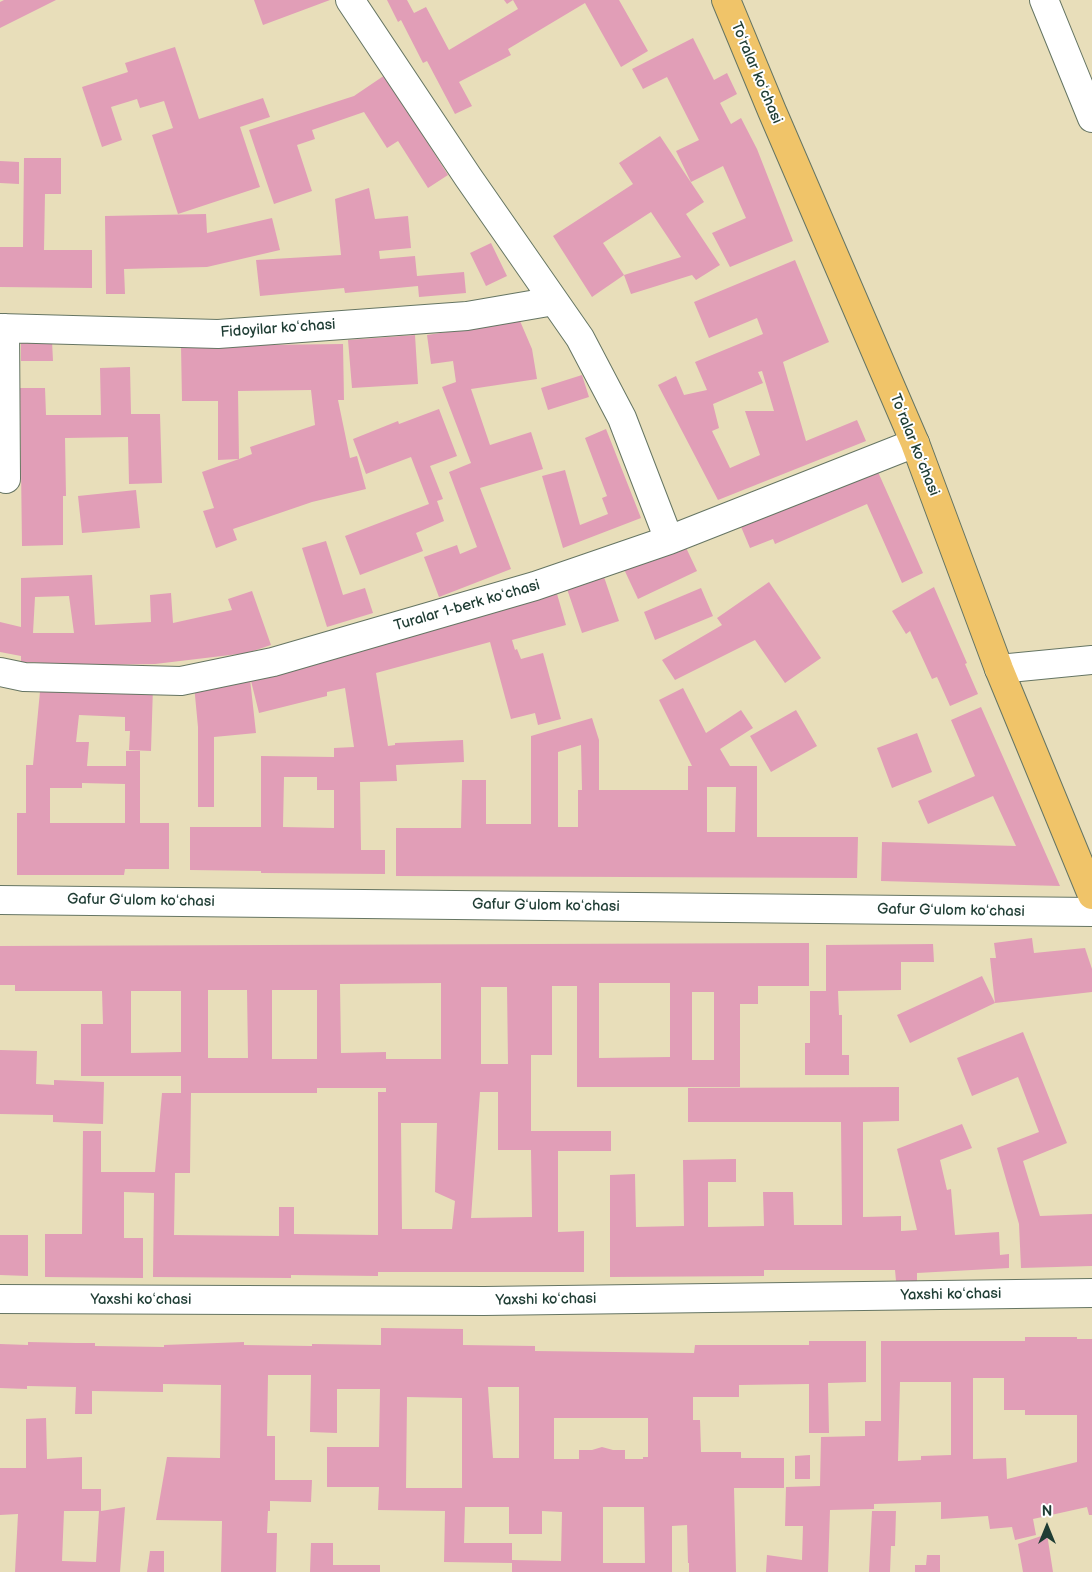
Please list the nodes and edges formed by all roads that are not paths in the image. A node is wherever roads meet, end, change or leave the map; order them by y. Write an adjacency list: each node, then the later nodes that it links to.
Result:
1 (350, 0): 5 (street)
2 (726, 0): 7 (main road, Toʻralar koʻchasi)
3 (1044, 0): 4 (street)
4 (1092, 118)
5 (554, 301): 6 (street, Fidoyilar koʻchasi); 9 (street)
6 (3, 328): 8 (street)
7 (915, 443): 9 (street, Turalar 1-berk koʻchasi); 11 (main road, Toʻralar koʻchasi)
8 (6, 479)
9 (669, 540): 12 (street, Turalar 1-berk koʻchasi)
10 (1092, 660): 11 (street)
11 (998, 668): 13 (main road, Toʻralar koʻchasi)
12 (0, 672)
13 (1092, 895)
14 (0, 900): 15 (street, Gafur Gʻulom koʻchasi)
15 (1092, 912)
16 (1092, 1293): 17 (street, Yaxshi koʻchasi)
17 (0, 1299)

